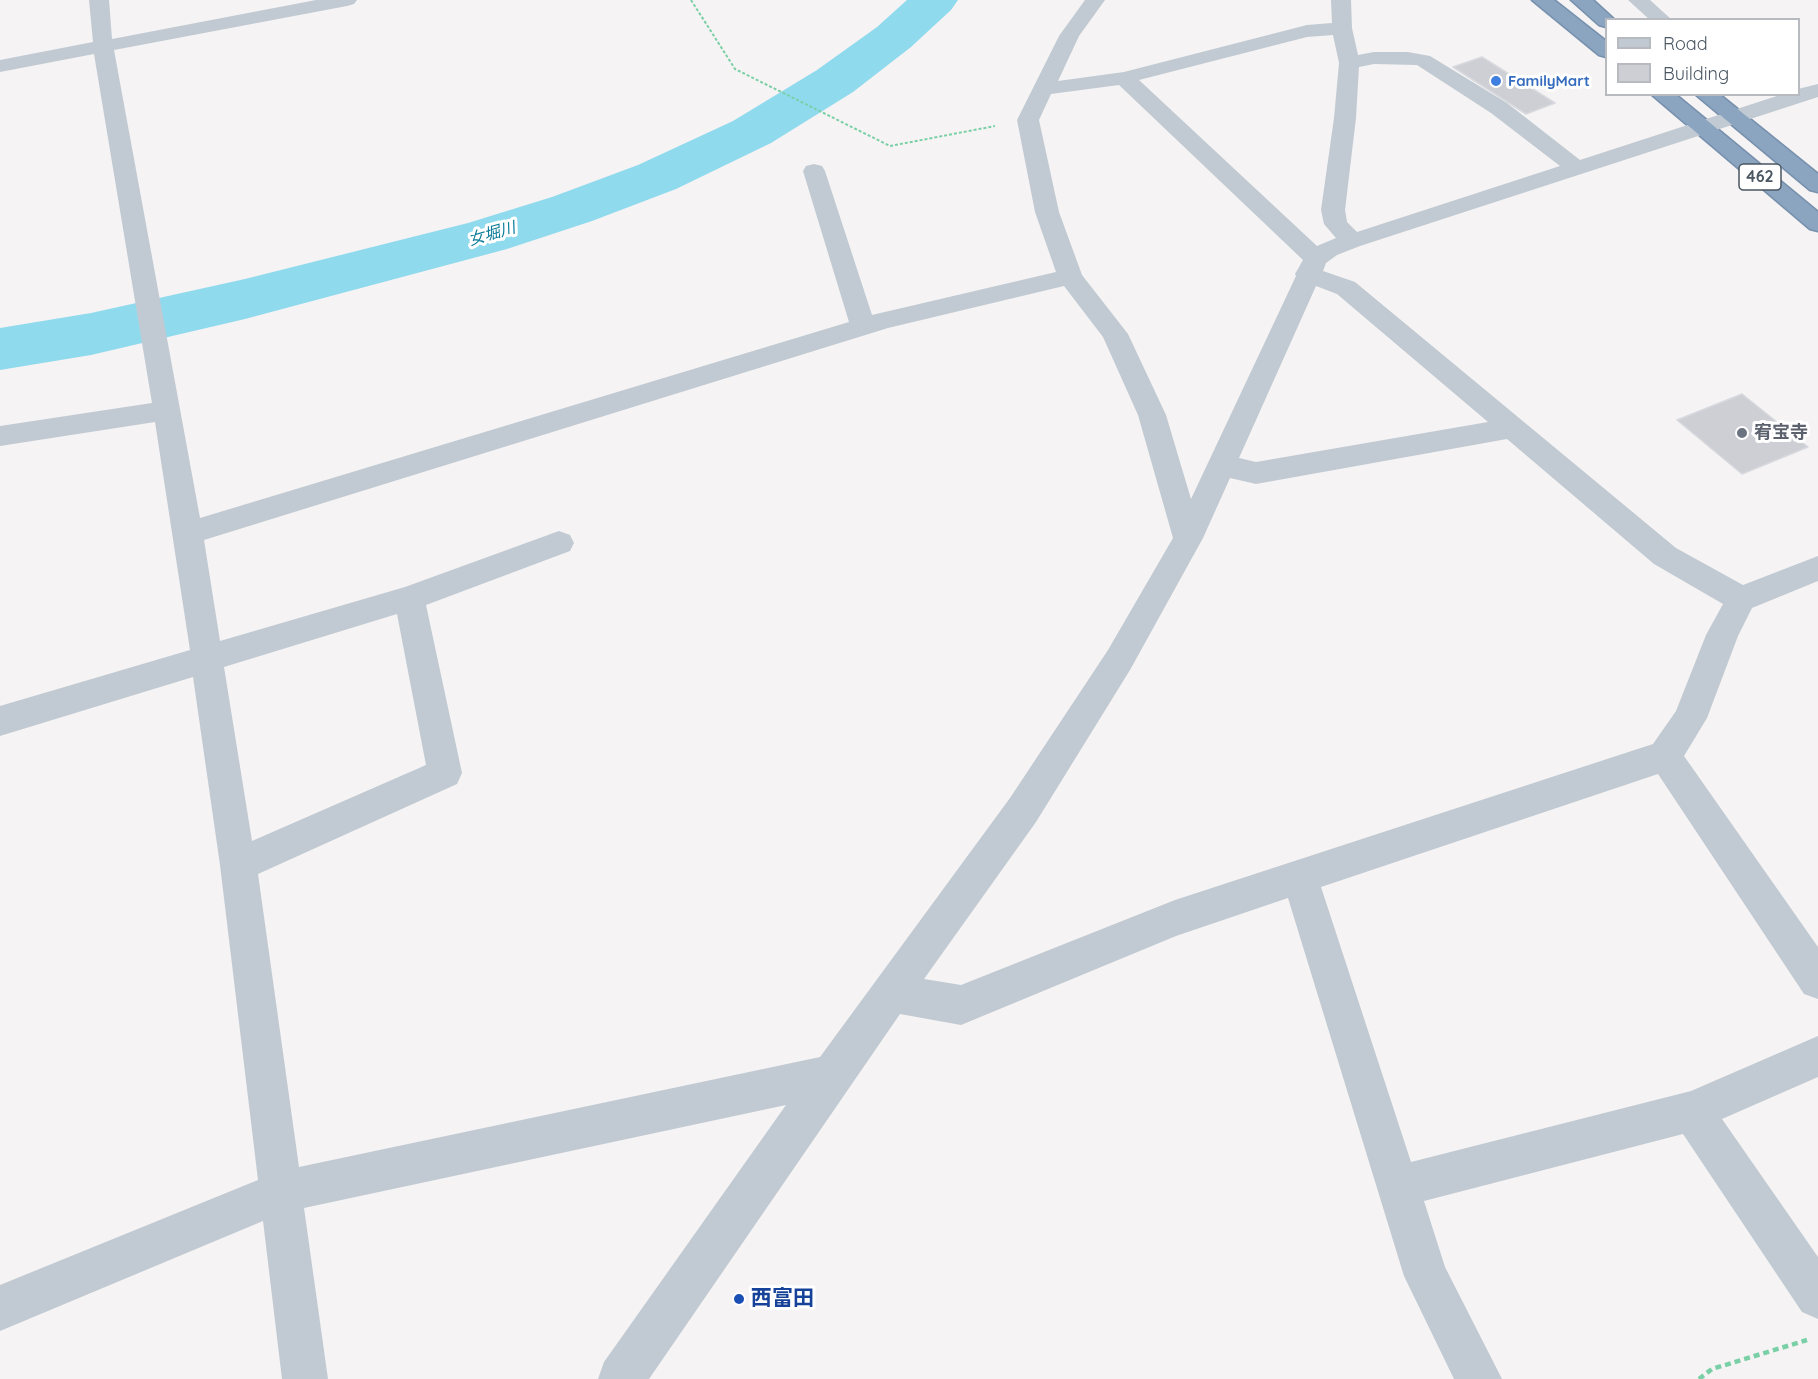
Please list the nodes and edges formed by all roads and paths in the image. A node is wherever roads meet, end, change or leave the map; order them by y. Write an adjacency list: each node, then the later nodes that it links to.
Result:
1 (99, 0): 14 (street)
2 (347, 0): 14 (street)
3 (691, 0): 24 (path)
4 (1095, 0): 19 (street)
5 (1341, 0): 13 (street)
6 (1542, 0): 15 (highway)
7 (1581, 0): 12 (highway)
8 (1594, 0): 10 (highway)
9 (1638, 0): 11 (street)
10 (1605, 18)
11 (1660, 18)
12 (1605, 19)
13 (1342, 28): 16 (street); 18 (street)
14 (103, 46): 17 (street); 34 (street)
15 (1605, 50)
16 (1349, 63): 26 (street); 30 (street)
17 (0, 66)
18 (1124, 78): 19 (street); 31 (street)
19 (1042, 89): 24 (street)
20 (1664, 96): 25 (highway, 462)
21 (1708, 96): 23 (highway, 462)
22 (1792, 96): 23 (street)
23 (1735, 118): 25 (street); 28 (highway, 462)
24 (1028, 120): 32 (street)
25 (1704, 128): 26 (street); 29 (highway, 462)
26 (1577, 168): 30 (street)
27 (814, 171): 33 (street)
28 (1818, 185)
29 (1818, 224)
30 (1352, 241): 31 (street)
31 (1311, 267): 35 (street); 37 (street)
32 (1070, 277): 33 (street); 39 (street)
33 (863, 326): 38 (street)
34 (166, 411): 36 (street); 38 (street)
35 (1512, 428): 37 (street); 43 (street)
36 (0, 436)
37 (1221, 465): 39 (street)
38 (188, 532): 44 (street)
39 (1188, 538): 50 (street)
40 (559, 543): 42 (street)
41 (1818, 568): 43 (street)
42 (409, 598): 44 (street); 47 (street)
43 (1741, 599): 46 (street)
44 (207, 659): 45 (street); 47 (street)
45 (0, 721)
46 (1665, 756): 48 (street); 49 (street)
47 (238, 865): 55 (street)
48 (1300, 878): 50 (street); 54 (street)
49 (1818, 980)
50 (891, 993): 52 (street)
51 (1818, 1056): 53 (street)
52 (832, 1075): 55 (street); 60 (street)
53 (1692, 1111): 54 (street); 56 (street)
54 (1396, 1187): 61 (street)
55 (280, 1192): 57 (street); 59 (street)
56 (1818, 1296)
57 (0, 1308)
58 (1818, 1337): 62 (path)
59 (305, 1379)
60 (621, 1379)
61 (1479, 1379)
62 (1699, 1379)

